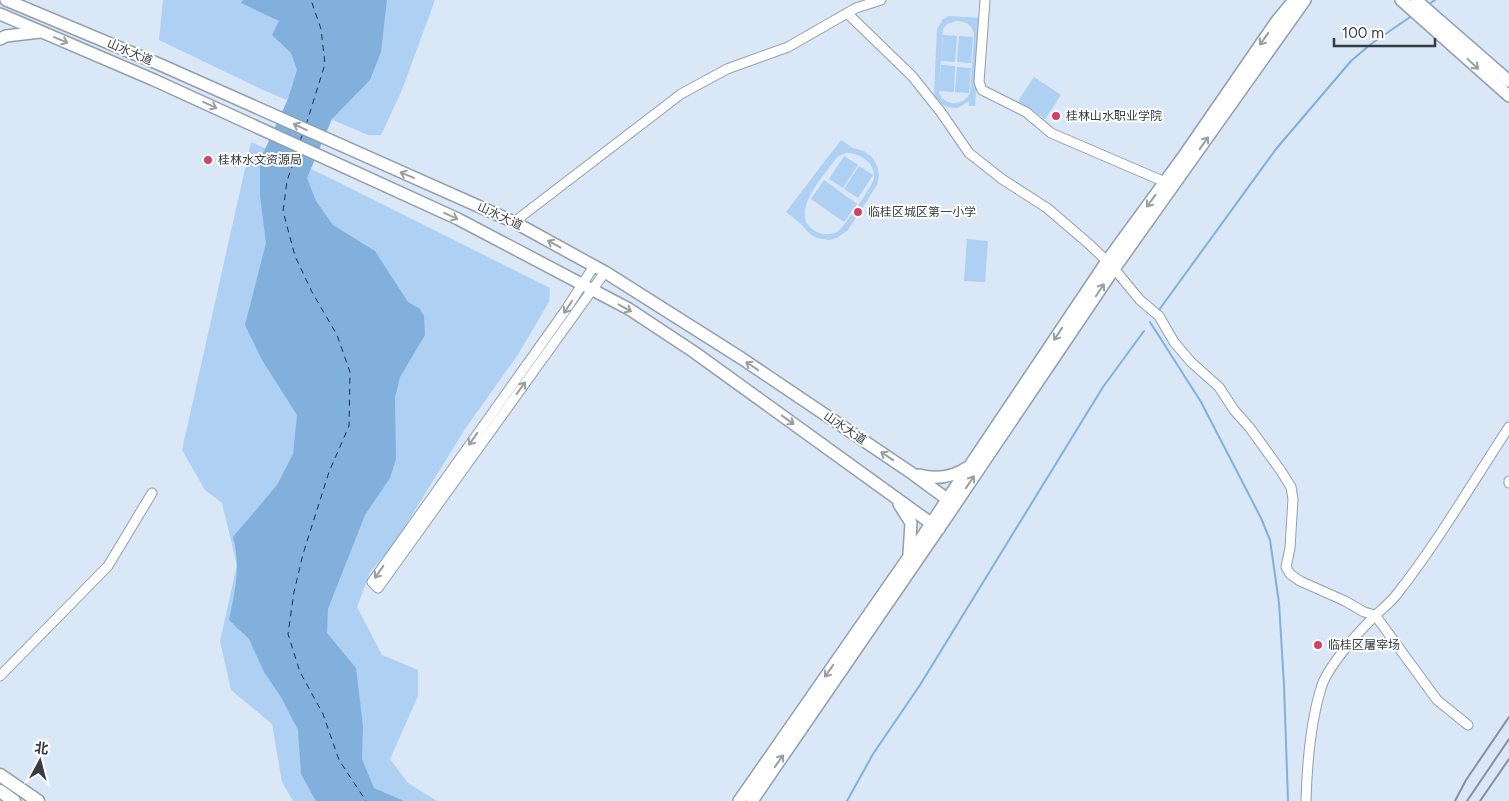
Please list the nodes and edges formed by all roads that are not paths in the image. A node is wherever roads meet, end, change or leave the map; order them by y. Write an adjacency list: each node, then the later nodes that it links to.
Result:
1 (6, 0): 9 (main road, 山水大道)
2 (18, 0): 9 (main road)
3 (881, 0): 10 (street)
4 (985, 0): 17 (street)
5 (1294, 0): 17 (main road, one-way to 17)
6 (1305, 0): 19 (main road, one-way to 6)
7 (1401, 0): 12 (main road)
8 (1416, 0): 12 (main road)
9 (27, 9): 18 (main road, 山水大道, one-way to 9)
10 (847, 13): 18 (street); 19 (street)
11 (0, 14): 13 (main road, 山水大道)
12 (1428, 17): 15 (main road); 16 (main road, one-way to 16)
13 (43, 32): 14 (main road); 21 (main road, 山水大道, one-way to 21)
14 (0, 39)
15 (1509, 81)
16 (1509, 96)
17 (1165, 182): 19 (main road, one-way to 19)
18 (514, 222): 20 (main road, 山水大道, one-way to 18)
19 (1111, 265): 23 (main road, one-way to 23); 27 (main road, one-way to 19); 30 (street)
20 (599, 269): 21 (street); 24 (main road, 山水大道, one-way to 20)
21 (587, 288): 21 (street, one-way to 21); 26 (main road, 山水大道, one-way to 26)
22 (1509, 427): 30 (street)
23 (970, 466): 24 (main road); 27 (main road)
24 (913, 474): 27 (main road, 山水大道)
25 (152, 494): 31 (street)
26 (895, 498): 28 (main road, 山水大道); 29 (main road)
27 (952, 502): 28 (main road)
28 (935, 526): 29 (main road); 38 (main road, one-way to 28)
29 (909, 557): 37 (main road, one-way to 37)
30 (1375, 616): 32 (street); 39 (street)
31 (0, 676)
32 (1468, 725)
33 (0, 775): 36 (highway)
34 (0, 791): 35 (highway)
35 (14, 801)
36 (38, 801)
37 (739, 801)
38 (752, 801)
39 (1306, 801)

